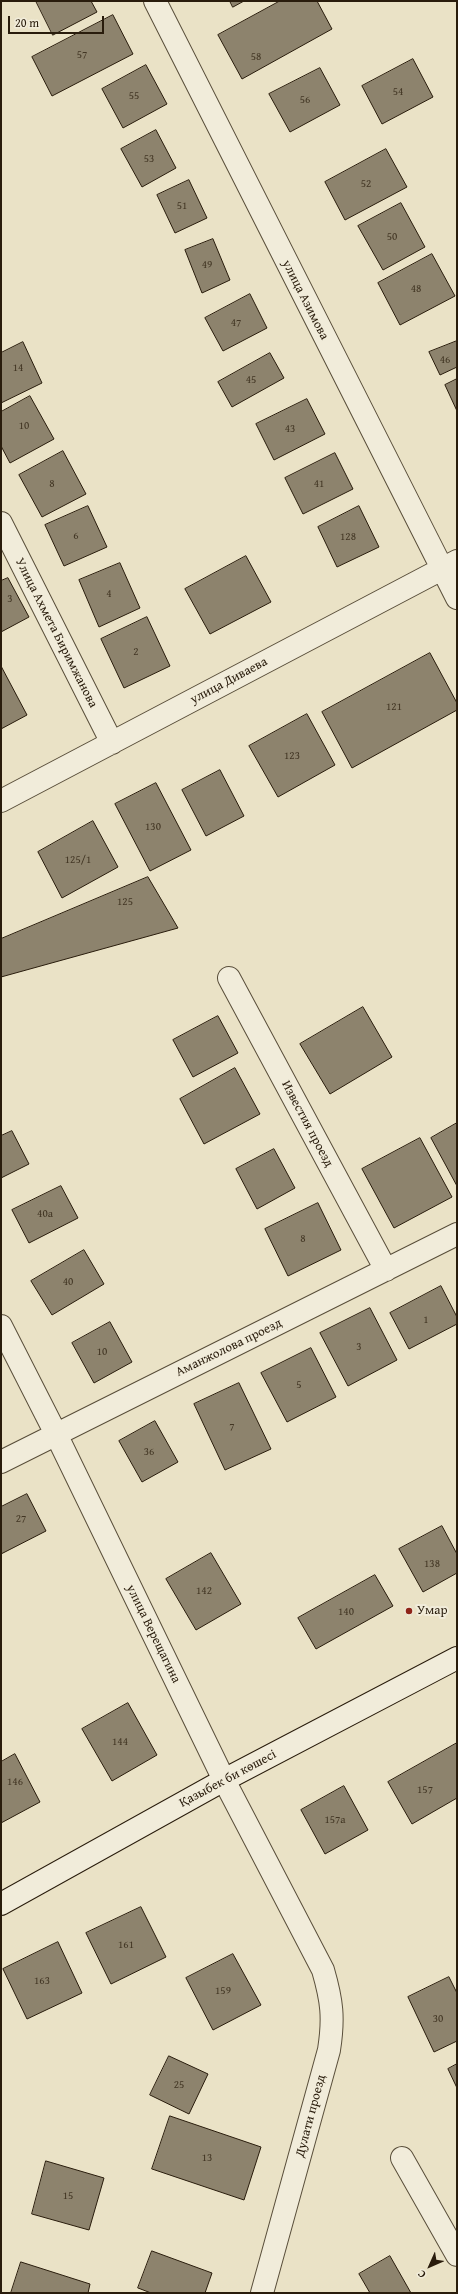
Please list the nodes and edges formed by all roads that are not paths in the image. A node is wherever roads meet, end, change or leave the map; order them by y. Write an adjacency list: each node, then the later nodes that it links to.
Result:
1 (154, 1): 3 (street, улица Азимова)
2 (1, 523): 5 (street, Улица Ахмета Биримжанова)
3 (449, 565): 4 (street, улица Азимова); 5 (street, улица Диваева)
4 (457, 598)
5 (112, 743): 6 (street, улица Диваева)
6 (1, 800)
7 (229, 978): 9 (street, Известия проезд)
8 (457, 1234): 9 (street, Аманжолова проезд)
9 (386, 1270): 11 (street, Аманжолова проезд)
10 (1, 1326): 11 (street, улица Верещагина)
11 (56, 1434): 12 (street, Аманжолова проезд); 14 (street, улица Верещагина)
12 (1, 1462)
13 (457, 1658): 14 (street, Қазыбек би көшесі)
14 (224, 1780): 15 (street, Қазыбек би көшесі); 16 (street, улица Верещагина)
15 (1, 1904)
16 (308, 1940): 19 (street, Дулати проезд)
17 (402, 2158): 18 (street)
18 (457, 2255)
19 (262, 2293)

